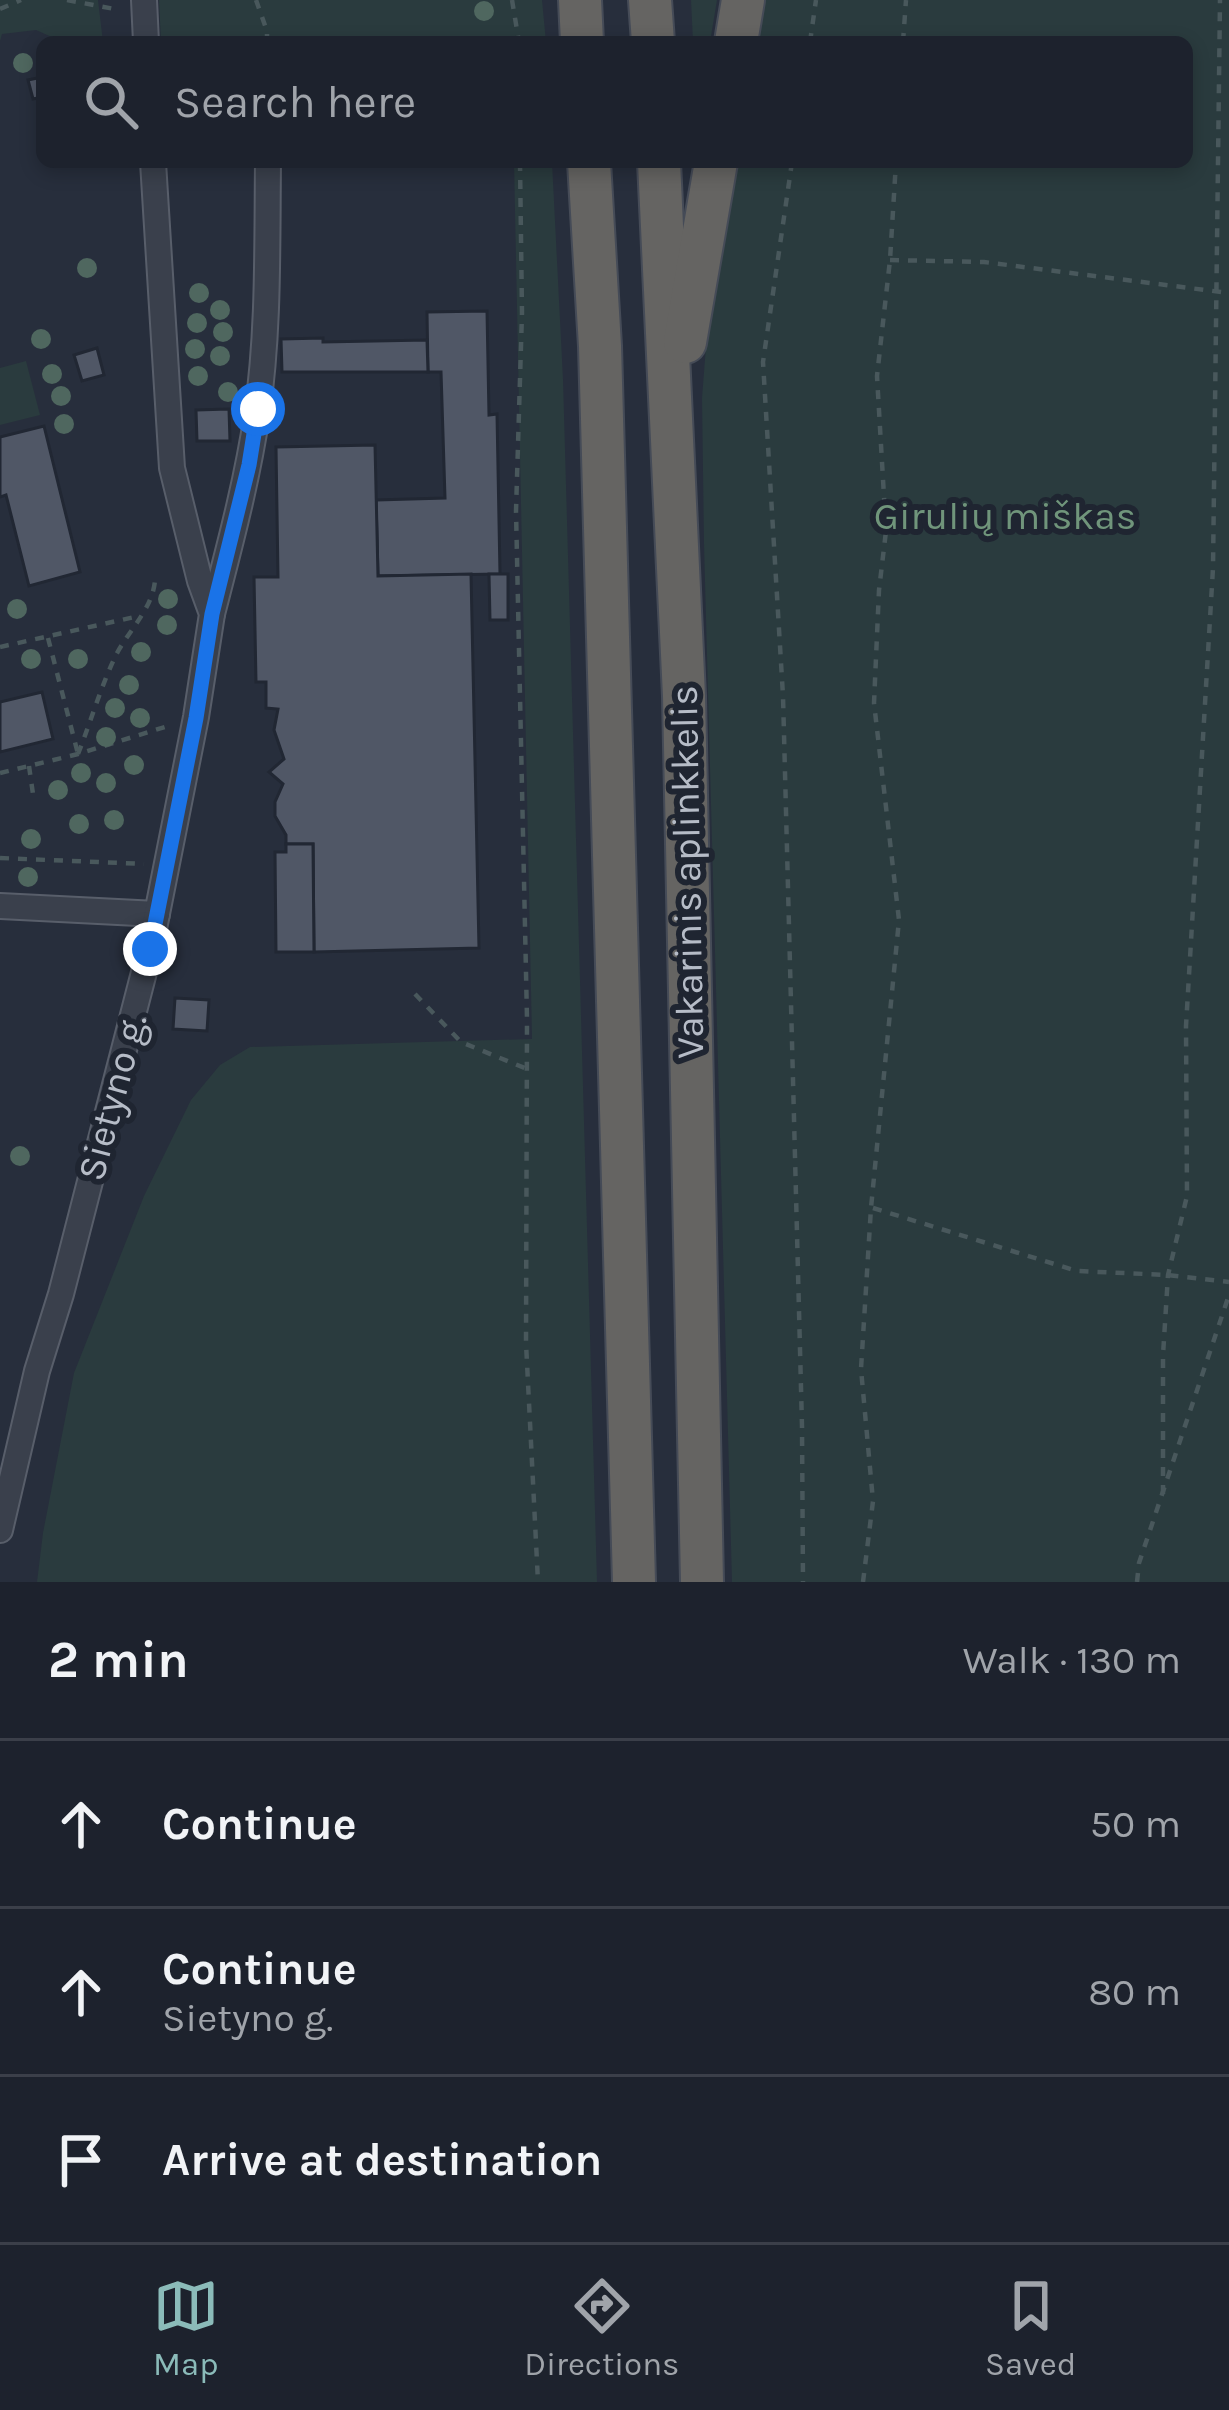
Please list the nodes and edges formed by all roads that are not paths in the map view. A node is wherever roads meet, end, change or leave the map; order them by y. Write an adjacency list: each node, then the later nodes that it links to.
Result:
1 (580, 0): 4 (highway)
2 (650, 0): 5 (highway)
3 (743, 0): 6 (highway)
4 (582, 36)
5 (652, 36)
6 (737, 36)
7 (153, 168): 13 (street, Sietyno g.)
8 (268, 168): 13 (street)
9 (590, 168): 17 (highway, Vakarinis aplinkkelis)
10 (659, 168): 12 (highway, Vakarinis aplinkkelis)
11 (715, 168): 12 (highway)
12 (672, 420): 18 (highway, Vakarinis aplinkkelis)
13 (212, 614): 15 (street, Sietyno g.)
14 (0, 906): 15 (street)
15 (157, 914): 16 (street, Sietyno g.)
16 (0, 1529)
17 (634, 1582)
18 (702, 1582)

